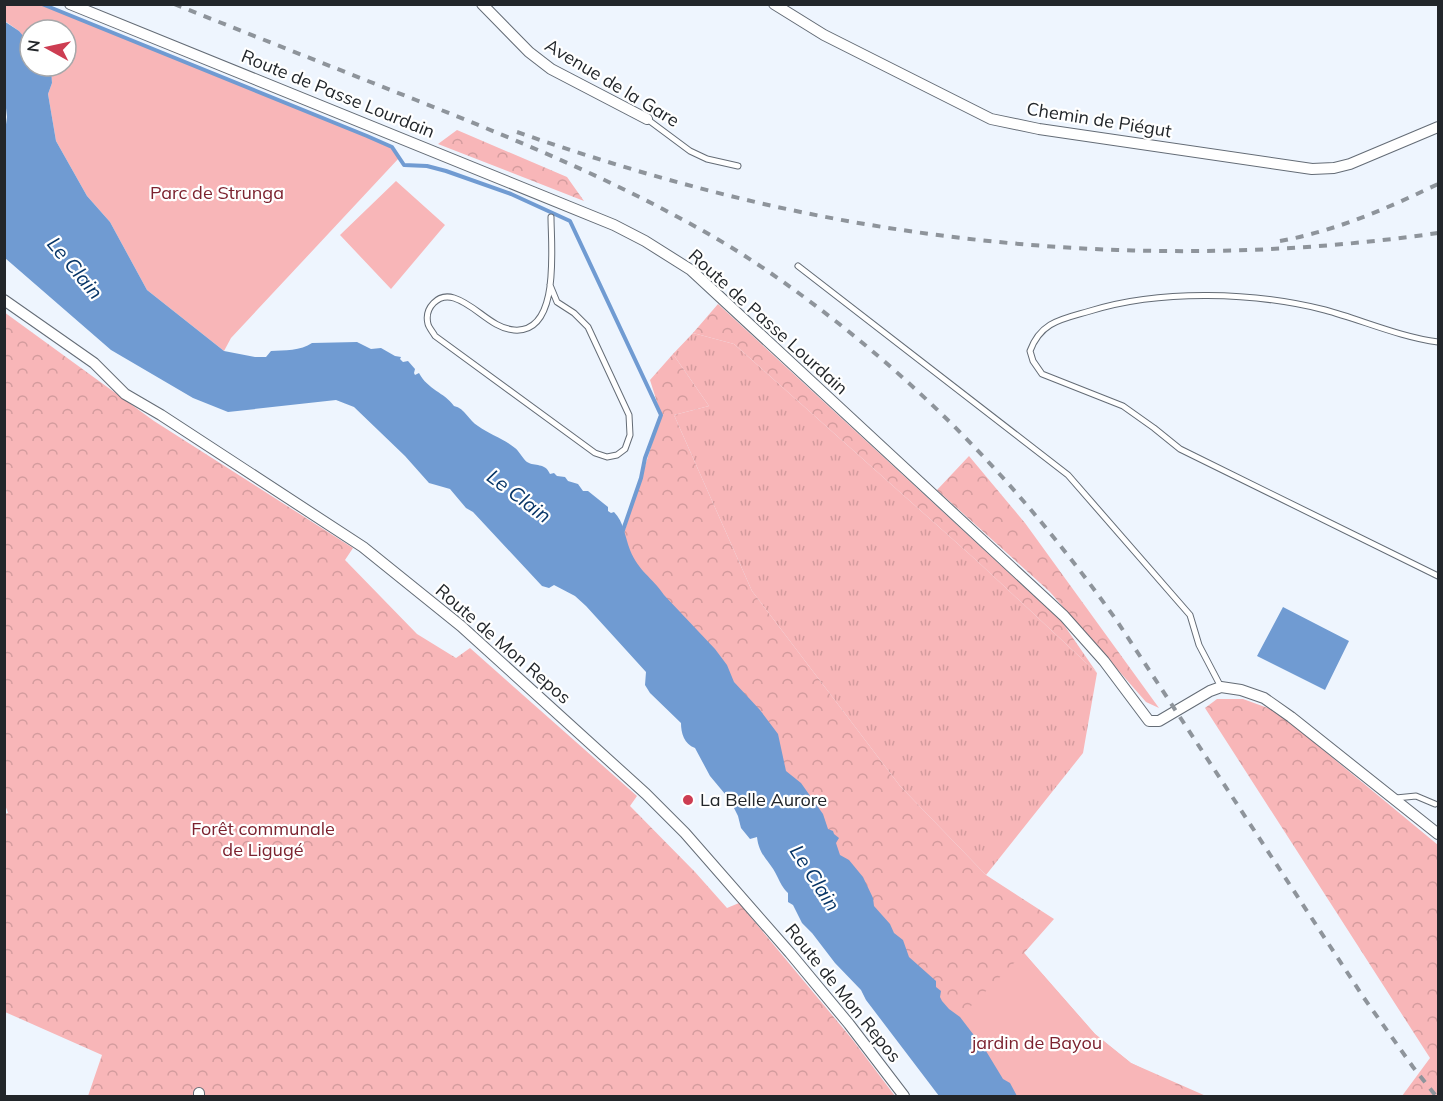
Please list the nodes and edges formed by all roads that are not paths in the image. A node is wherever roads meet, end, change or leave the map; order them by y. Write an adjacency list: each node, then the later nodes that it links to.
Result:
1 (70, 4): 13 (street, Route de Passe Lourdain)
2 (482, 4): 4 (street, Avenue de la Gare)
3 (774, 4): 5 (street, Chemin de Piégut)
4 (647, 119): 6 (lane, Avenue de la Gare)
5 (1438, 127)
6 (738, 166)
7 (551, 217): 9 (lane)
8 (798, 266): 13 (lane)
9 (550, 285): 9 (lane)
10 (4, 300): 17 (street, Route de Mon Repos)
11 (1438, 342): 12 (lane)
12 (1438, 576)
13 (1221, 687): 14 (street)
14 (1396, 798): 15 (lane); 16 (street)
15 (1435, 804)
16 (1438, 834)
17 (904, 1096)

